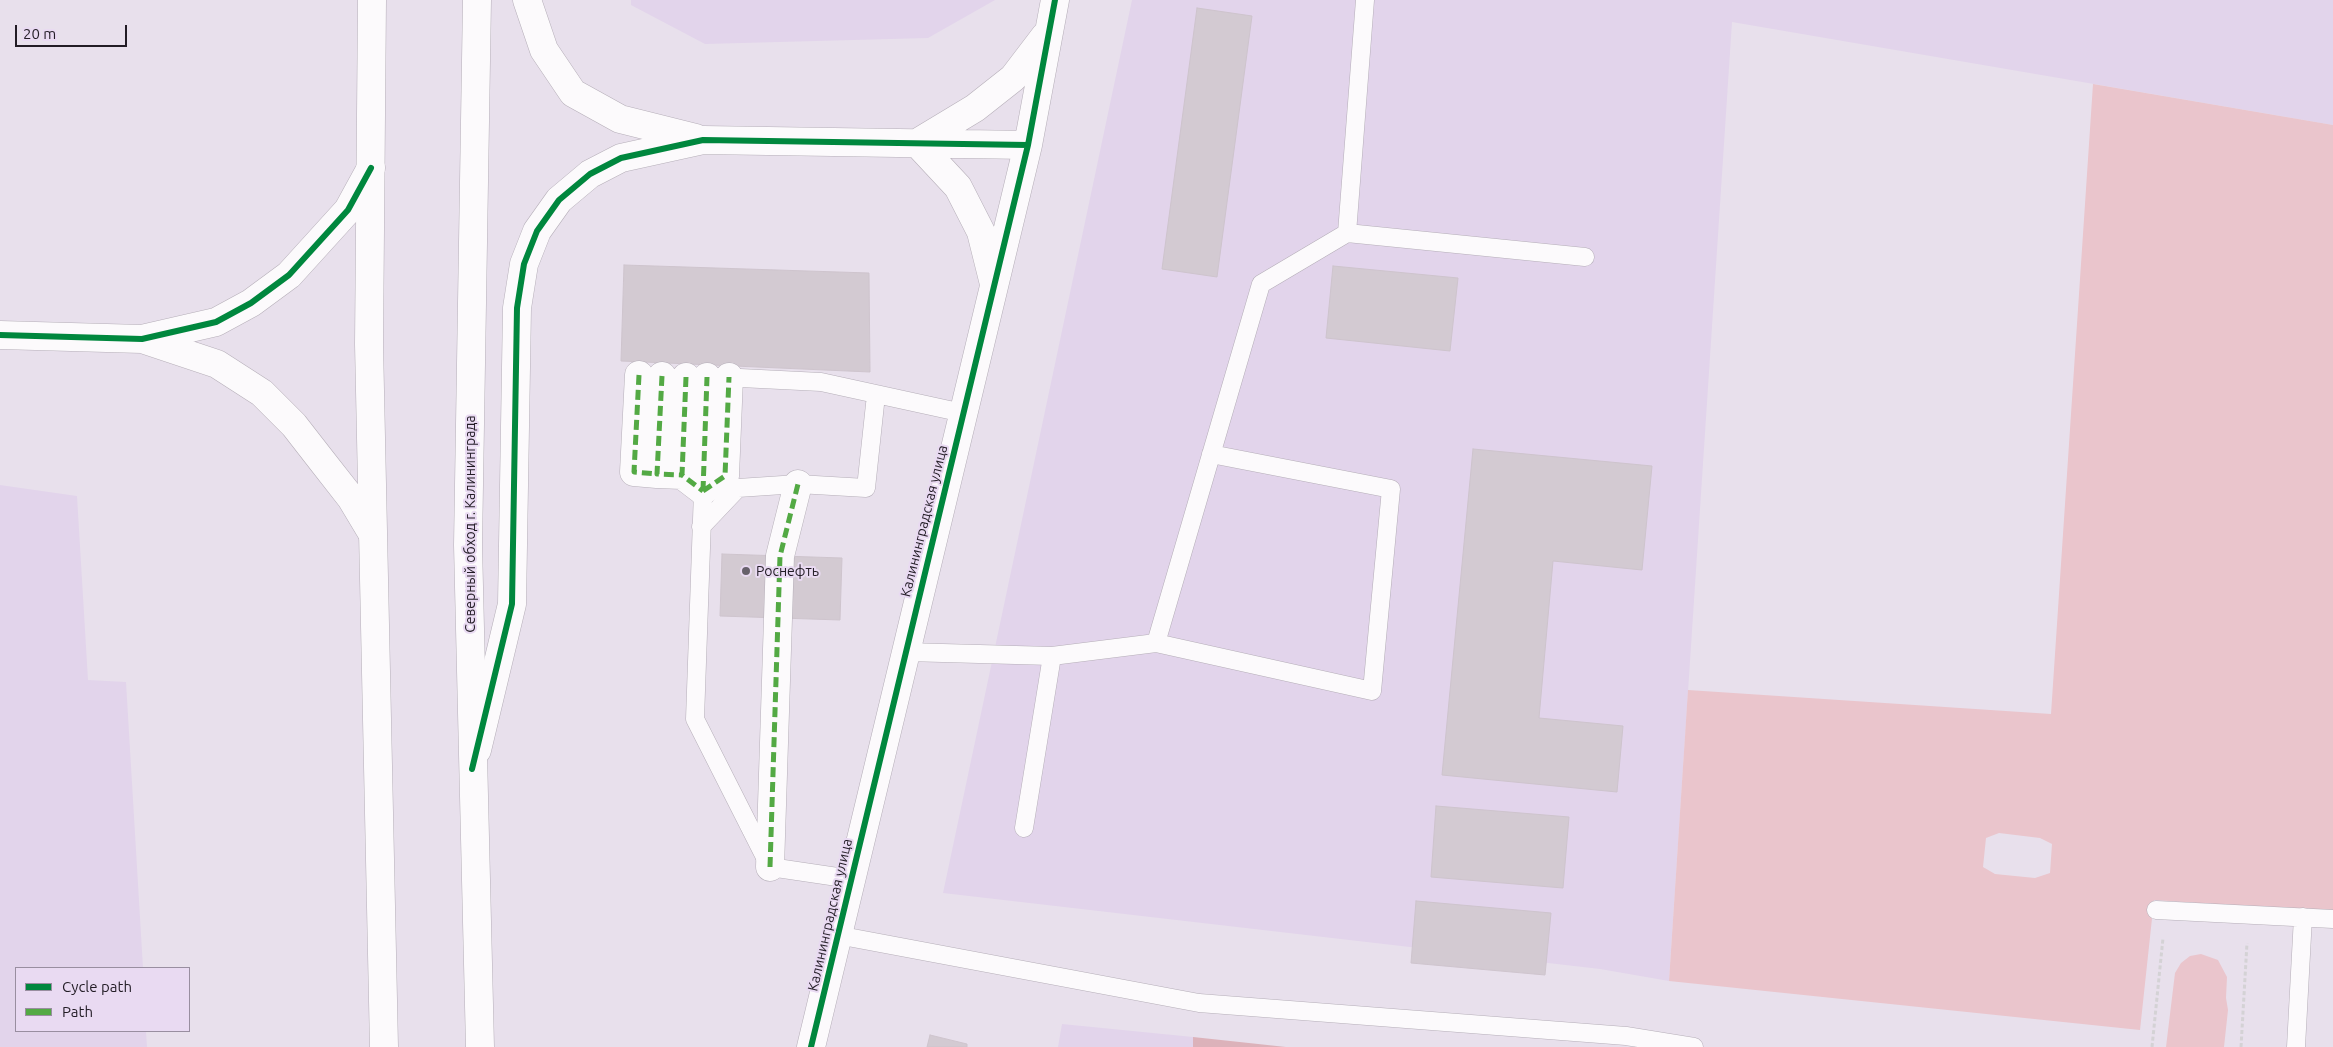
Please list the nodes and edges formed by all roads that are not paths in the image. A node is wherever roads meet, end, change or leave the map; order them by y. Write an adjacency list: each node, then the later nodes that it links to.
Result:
1 (372, 0): 10 (main road)
2 (477, 0): 27 (main road, Северный обход г. Калининграда)
3 (527, 0): 7 (main road)
4 (1055, 0): 6 (main road, Калининградская улица)
5 (1365, 0): 11 (lane)
6 (1049, 31): 8 (main road); 9 (main road, Калининградская улица)
7 (703, 140): 8 (main road); 27 (main road)
8 (917, 143): 9 (main road); 13 (main road)
9 (1028, 144): 13 (main road, Калининградская улица)
10 (371, 168): 15 (main road); 23 (main road)
11 (1347, 233): 12 (lane); 19 (lane)
12 (1584, 257)
13 (994, 286): 18 (main road, Калининградская улица)
14 (0, 335): 15 (main road)
15 (142, 338): 23 (main road)
16 (685, 376): 17 (lane); 20 (main road); 20 (main road); 20 (main road)
17 (876, 395): 18 (lane); 21 (lane)
18 (963, 413): 25 (main road, Калининградская улица)
19 (1211, 454): 24 (lane); 24 (lane)
20 (681, 480): 22 (lane)
21 (798, 484): 22 (lane); 29 (main road)
22 (701, 527): 29 (lane)
23 (372, 533): 35 (main road)
24 (1156, 643): 26 (lane)
25 (906, 652): 26 (lane); 30 (main road, Калининградская улица)
26 (1052, 656): 28 (lane)
27 (472, 769): 36 (main road, Северный обход г. Калининграда)
28 (1024, 828)
29 (770, 867): 30 (lane)
30 (851, 879): 34 (main road, Калининградская улица)
31 (2156, 910): 32 (lane)
32 (2303, 918): 33 (lane); 39 (lane)
33 (2333, 919)
34 (837, 935): 37 (main road, Калининградская улица); 38 (lane)
35 (384, 1047)
36 (480, 1047)
37 (811, 1047)
38 (1694, 1047)
39 (2296, 1047)

